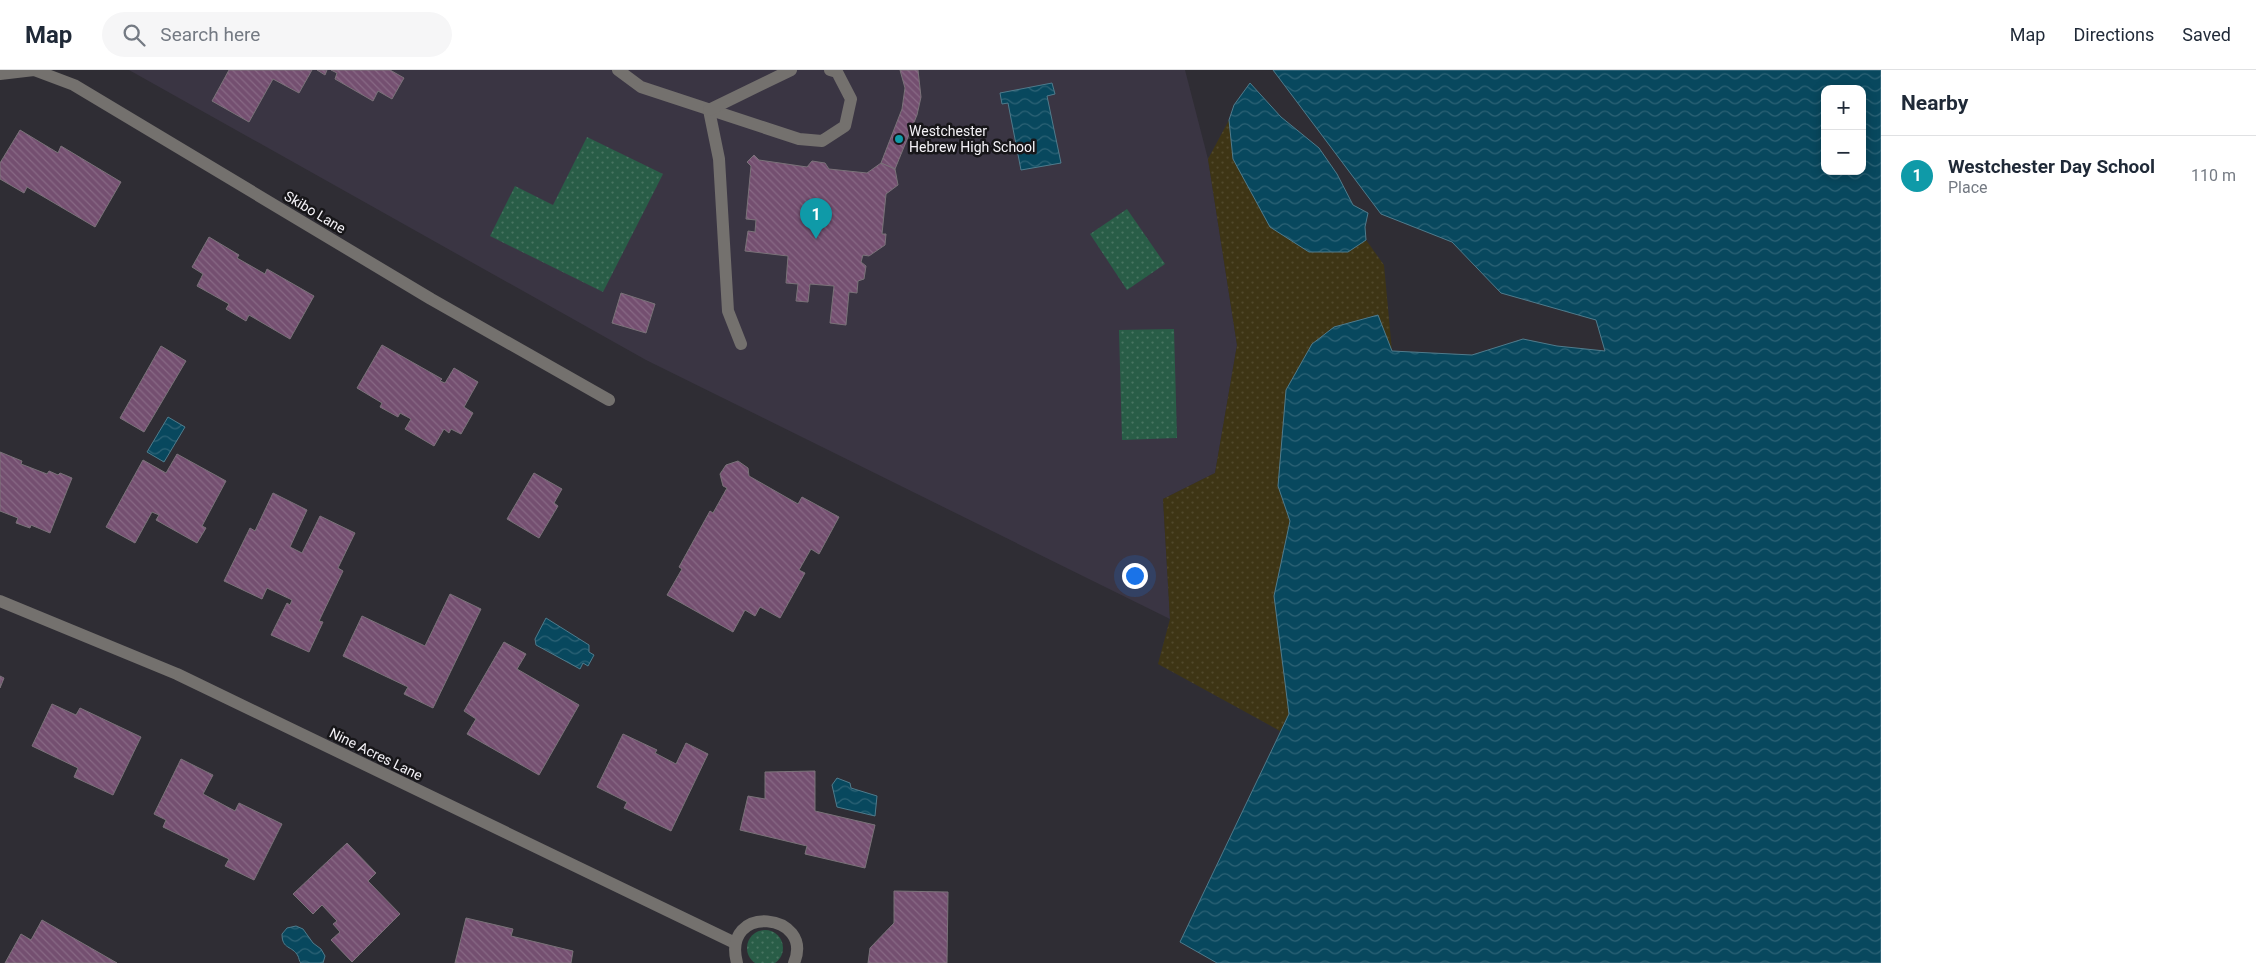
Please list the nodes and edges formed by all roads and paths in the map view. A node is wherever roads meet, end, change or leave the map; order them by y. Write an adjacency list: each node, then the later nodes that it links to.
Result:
1 (618, 70): 5 (street)
2 (791, 70): 5 (street)
3 (830, 70): 5 (street)
4 (0, 74): 7 (street, Skibo Lane)
5 (709, 110): 6 (street)
6 (741, 344)
7 (609, 400)
8 (0, 601): 9 (street, Nine Acres Lane)
9 (735, 943): 10 (street); 11 (street)
10 (737, 963)
11 (794, 963)

